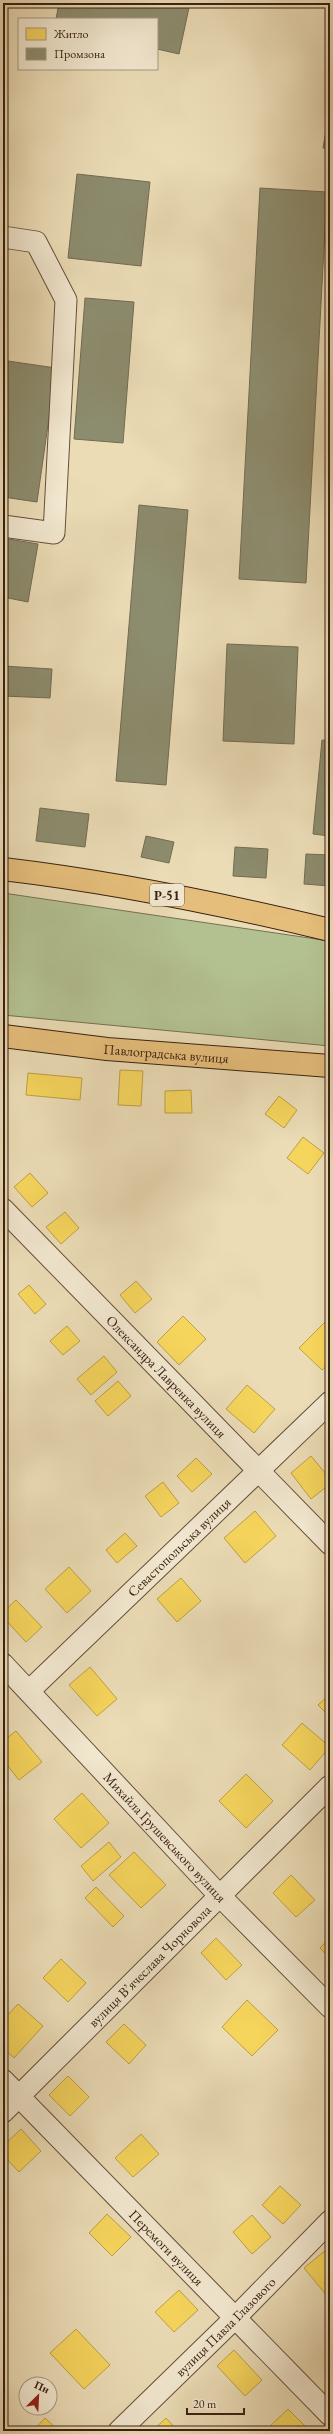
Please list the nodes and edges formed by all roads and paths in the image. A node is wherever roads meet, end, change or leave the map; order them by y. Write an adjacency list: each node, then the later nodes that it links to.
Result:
1 (3, 237): 2 (street)
2 (3, 526)
3 (3, 869): 4 (main road, Р-51)
4 (330, 930)
5 (3, 1036): 6 (main road, Павлоградська вулиця)
6 (330, 1066)
7 (3, 1209): 9 (street, Олександра Лавренка вулиця)
8 (330, 1402): 9 (street, Севастопольська вулиця)
9 (259, 1470): 10 (street, Олександра Лавренка вулиця); 12 (street, Севастопольська вулиця)
10 (330, 1544)
11 (3, 1664): 12 (street, Михайла Грушевського вулиця)
12 (29, 1691): 14 (street, Михайла Грушевського вулиця)
13 (330, 1786): 14 (street, вулиця В’ячеслава Чорновола)
14 (219, 1895): 15 (street, Михайла Грушевського вулиця); 17 (street, вулиця В’ячеслава Чорновола)
15 (330, 2007)
16 (3, 2080): 17 (street, Перемоги вулиця)
17 (19, 2097): 18 (street, вулиця В’ячеслава Чорновола); 20 (street, Перемоги вулиця)
18 (3, 2112)
19 (330, 2220): 20 (street, вулиця Павла Глазового)
20 (234, 2319): 21 (street, Перемоги вулиця); 22 (street, вулиця Павла Глазового)
21 (330, 2415)
22 (119, 2431)

